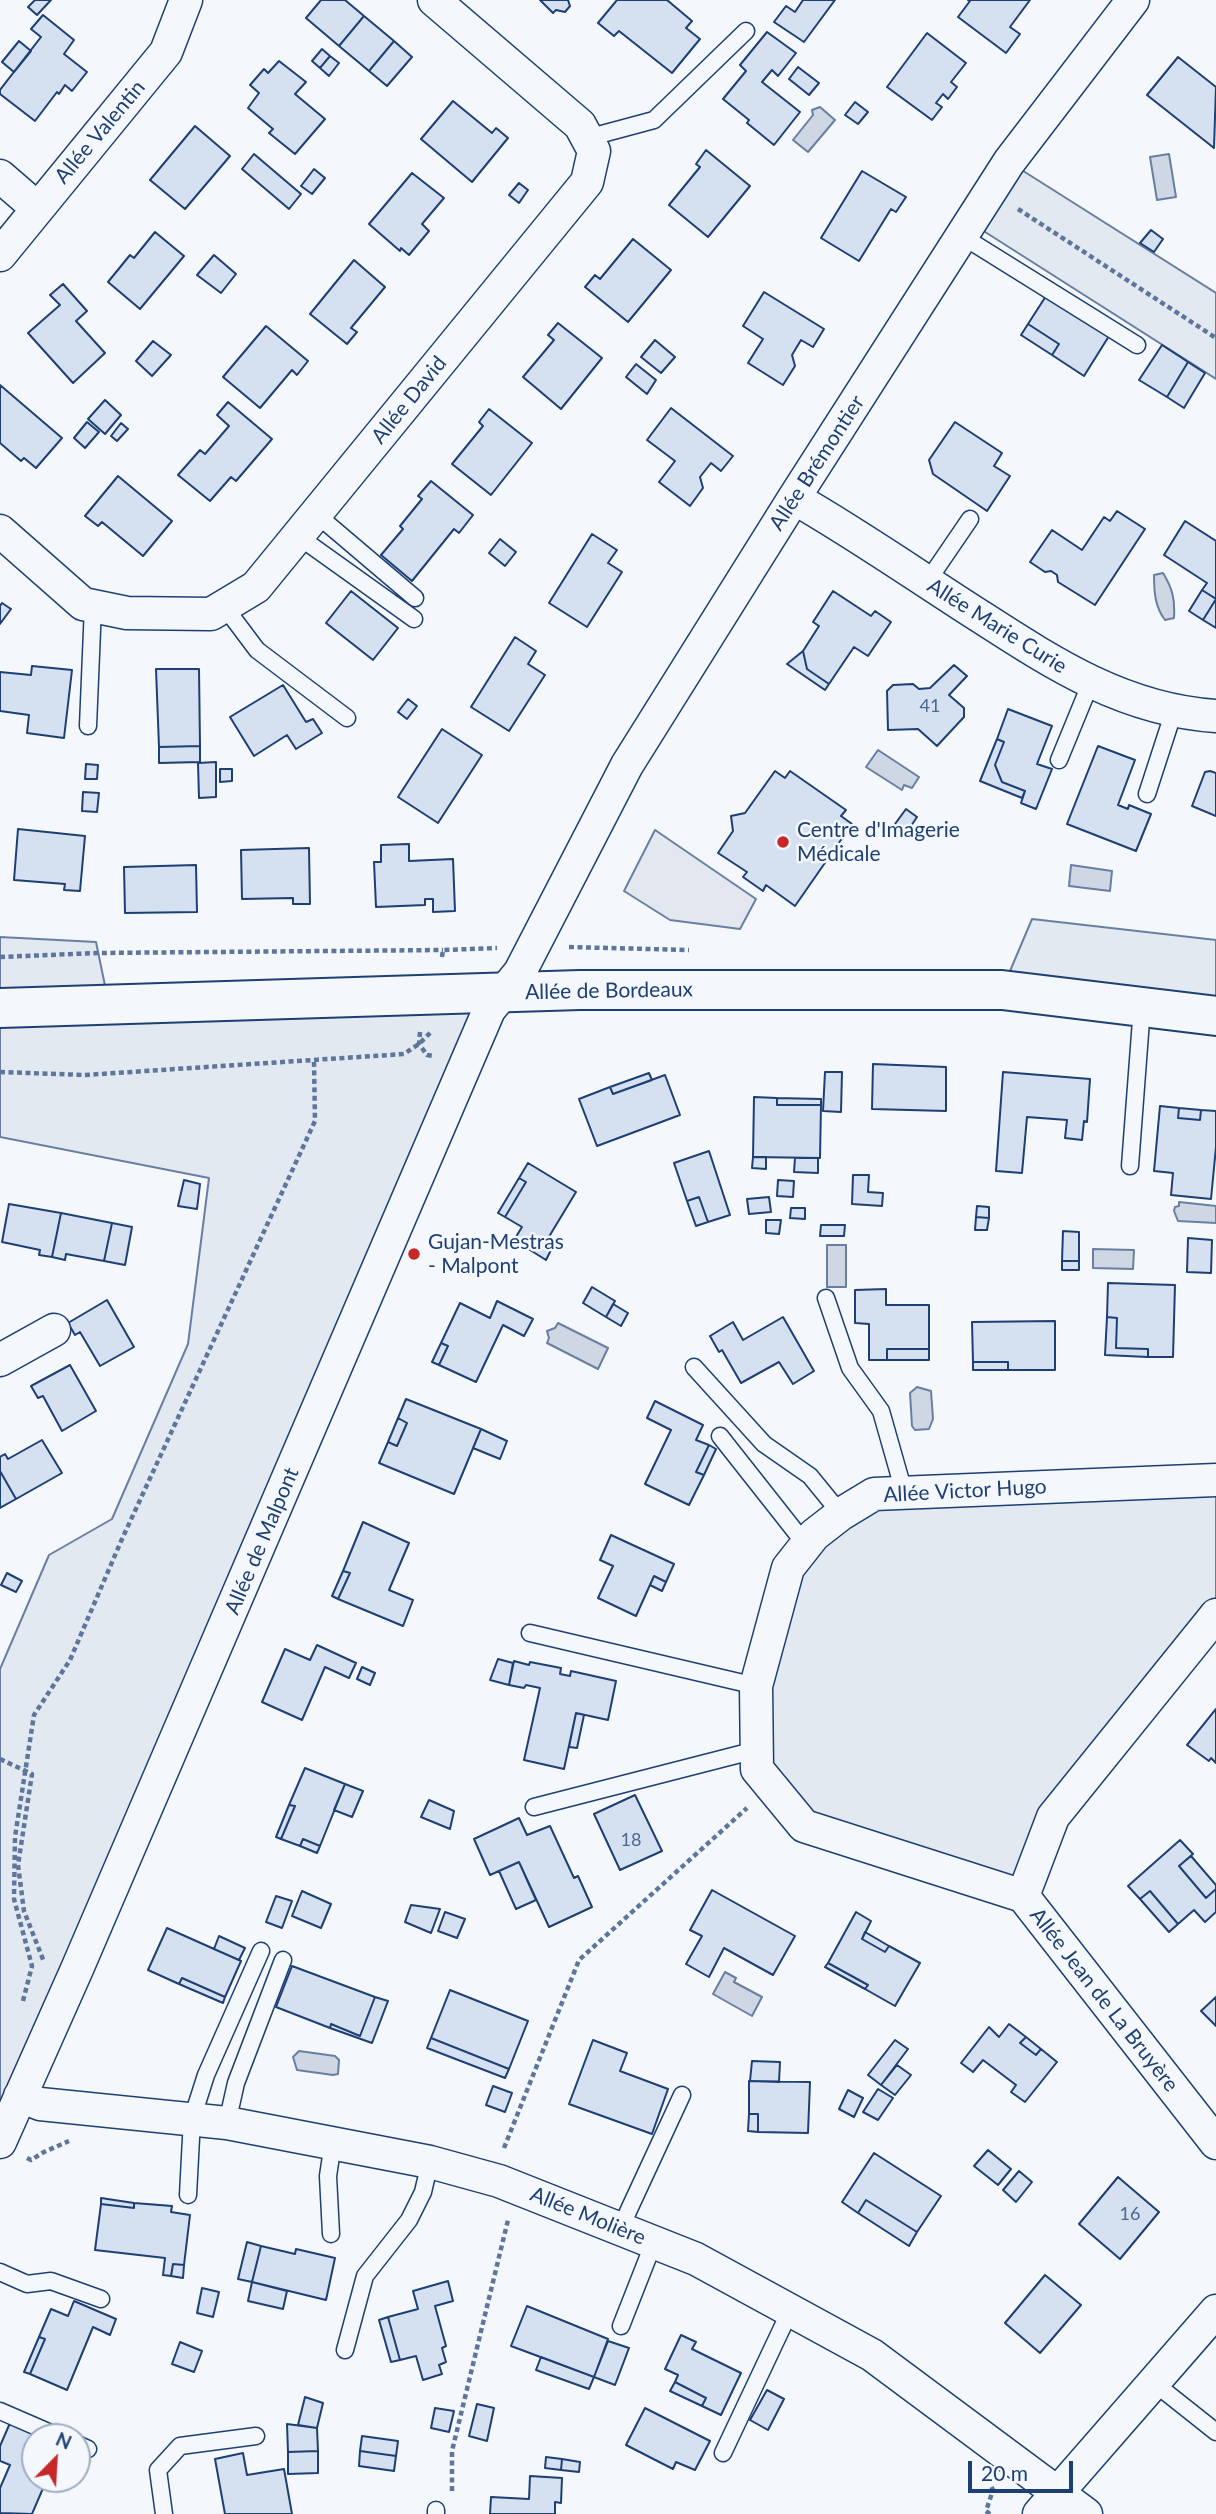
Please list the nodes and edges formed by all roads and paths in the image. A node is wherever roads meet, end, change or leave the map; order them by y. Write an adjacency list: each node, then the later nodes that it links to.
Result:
1 (186, 0): 8 (street, Allée Valentin)
2 (434, 0): 5 (street)
3 (1133, 0): 7 (street, Allée Brémontier)
4 (746, 31): 5 (lane)
5 (587, 138): 15 (street, Allée David)
6 (0, 176): 8 (street)
7 (990, 191): 9 (street, Allée Brémontier); 11 (path)
8 (37, 208): 10 (street, Allée Valentin)
9 (962, 236): 12 (lane); 13 (street, Allée Brémontier)
10 (0, 255)
11 (1216, 338)
12 (1136, 345)
13 (794, 498): 17 (street, Allée Marie Curie); 29 (street, Allée Brémontier)
14 (970, 519): 17 (lane)
15 (307, 525): 18 (lane); 20 (street, Allée David); 21 (lane)
16 (0, 531): 19 (street, Allée David)
17 (927, 582): 22 (street, Allée Marie Curie)
18 (415, 598)
19 (93, 606): 20 (street, Allée David); 26 (lane)
20 (224, 606): 25 (lane)
21 (414, 619)
22 (1091, 682): 23 (street, Allée Marie Curie); 27 (lane)
23 (1174, 711): 24 (street, Allée Marie Curie); 28 (lane)
24 (1216, 716)
25 (347, 718)
26 (88, 726)
27 (1059, 760)
28 (1147, 794)
29 (534, 947): 32 (street, Allée de Malpont)
30 (443, 950): 31 (path)
31 (0, 957)
32 (503, 994): 33 (main road, Allée de Bordeaux); 34 (main road, Allée de Bordeaux); 59 (street, Allée de Malpont)
33 (1142, 1007): 35 (main road, Allée de Bordeaux); 37 (lane)
34 (0, 1009)
35 (1216, 1016)
36 (314, 1061): 52 (path)
37 (1130, 1166)
38 (826, 1298): 44 (lane)
39 (54, 1329): 40 (street)
40 (0, 1360)
41 (694, 1367): 45 (lane)
42 (720, 1436): 46 (lane)
43 (1216, 1480): 44 (street, Allée Victor Hugo)
44 (905, 1492): 45 (street, Allée Victor Hugo)
45 (841, 1514): 46 (street, Allée Victor Hugo)
46 (806, 1545): 49 (street, Allée Victor Hugo)
47 (1216, 1615): 55 (street, Allée Jean de La Bruyère)
48 (530, 1633): 49 (lane)
49 (756, 1686): 50 (street, Allée Victor Hugo)
50 (756, 1750): 53 (street, Allée Victor Hugo); 54 (lane)
51 (0, 1759): 52 (path)
52 (26, 1772): 58 (path); 59 (path)
53 (771, 1786): 55 (street, Allée Victor Hugo); 69 (path)
54 (534, 1807)
55 (1023, 1896): 66 (street, Allée Jean de La Bruyère)
56 (261, 1951): 62 (lane)
57 (284, 1961): 63 (lane)
58 (23, 2005)
59 (62, 2006): 61 (street, Allée de Malpont)
60 (682, 2095): 71 (lane)
61 (20, 2096): 62 (street, Allée Molière); 67 (street, Allée de Malpont)
62 (192, 2119): 63 (street, Allée Molière); 70 (lane)
63 (227, 2123): 65 (street, Allée Molière)
64 (78, 2137): 67 (path)
65 (333, 2143): 68 (street, Allée Molière); 72 (lane)
66 (1216, 2143)
67 (10, 2149)
68 (429, 2162): 69 (street, Allée Molière); 79 (lane)
69 (499, 2181): 71 (street, Allée Molière); 87 (path)
70 (188, 2195)
71 (620, 2229): 73 (street, Allée Molière)
72 (331, 2234)
73 (653, 2242): 76 (street, Allée Molière); 78 (lane)
74 (0, 2272): 75 (lane)
75 (101, 2299)
76 (790, 2311): 85 (lane); 88 (street, Allée Molière)
77 (1216, 2311): 80 (street)
78 (621, 2326)
79 (345, 2350)
80 (1153, 2382): 83 (lane); 88 (street)
81 (0, 2411): 82 (lane)
82 (28, 2423)
83 (1216, 2432)
84 (256, 2436): 89 (lane)
85 (723, 2453)
86 (989, 2480): 90 (path)
87 (452, 2501)
88 (1048, 2503): 91 (street, Allée Molière)
89 (164, 2514)
90 (990, 2514)
91 (1086, 2514)

